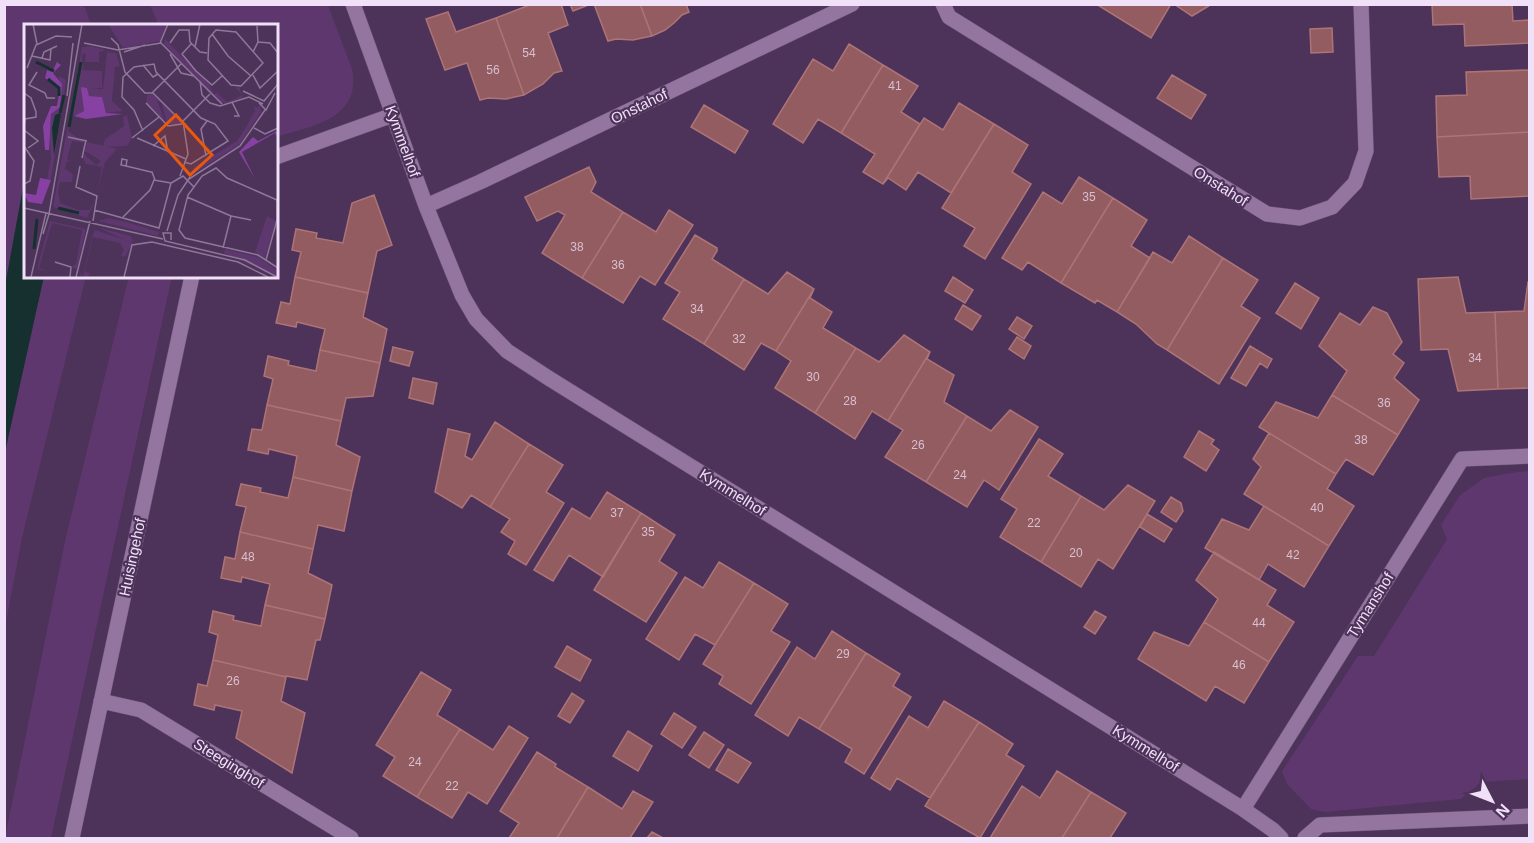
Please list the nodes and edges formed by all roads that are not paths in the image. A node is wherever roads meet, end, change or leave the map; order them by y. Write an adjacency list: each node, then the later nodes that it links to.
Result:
1 (353, 4): 5 (street, Kymmelhof)
2 (852, 4): 7 (street, Onstahof)
3 (943, 4): 4 (street, Onstahof)
4 (1361, 4)
5 (393, 115): 6 (street); 7 (street, Kymmelhof)
6 (278, 156)
7 (426, 206): 11 (street, Kymmelhof)
8 (192, 278): 10 (street, Huisingehof)
9 (1530, 456): 11 (street, Tymanshof)
10 (101, 701): 13 (street, Huisingehof); 14 (street, Steeginghof)
11 (1243, 808): 15 (street, Kymmelhof)
12 (1530, 816): 16 (street)
13 (72, 838)
14 (351, 838)
15 (1281, 838)
16 (1305, 838)

